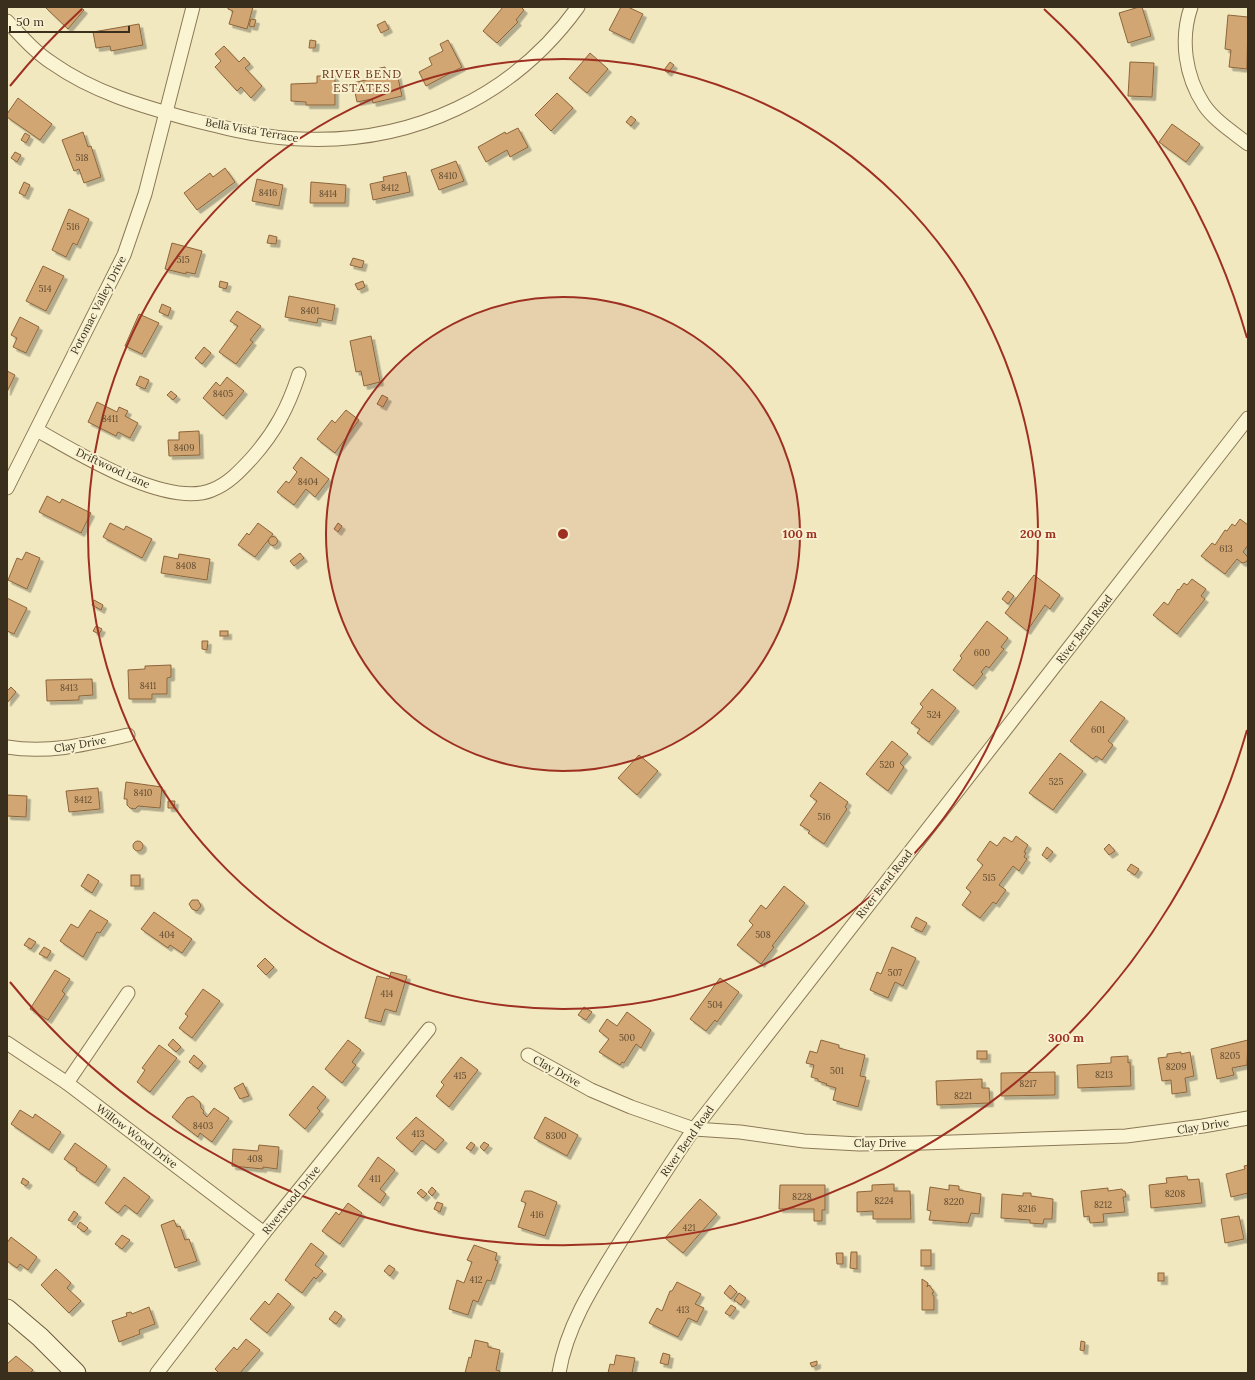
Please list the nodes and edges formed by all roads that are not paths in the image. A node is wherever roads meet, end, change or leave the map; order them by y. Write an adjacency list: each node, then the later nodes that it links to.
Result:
1 (193, 7): 5 (street, Potomac Valley Drive)
2 (578, 7): 5 (street, Bella Vista Terrace)
3 (1190, 7): 6 (street)
4 (7, 21): 5 (street, Bella Vista Terrace)
5 (166, 113): 9 (street, Potomac Valley Drive)
6 (1248, 144)
7 (299, 374): 9 (street, Driftwood Lane)
8 (1248, 418): 19 (street, River Bend Road)
9 (37, 430): 10 (street, Potomac Valley Drive)
10 (7, 488)
11 (128, 735): 12 (street, Clay Drive)
12 (7, 747)
13 (128, 993): 17 (street)
14 (429, 1029): 20 (street, Riverwood Drive)
15 (7, 1043): 17 (street, Willow Wood Drive)
16 (528, 1055): 19 (street, Clay Drive)
17 (67, 1083): 20 (street, Willow Wood Drive)
18 (1248, 1118): 19 (street, Clay Drive)
19 (694, 1129): 24 (street, River Bend Road)
20 (264, 1233): 23 (street, Riverwood Drive)
21 (7, 1309): 22 (street)
22 (76, 1373)
23 (157, 1373)
24 (559, 1373)

